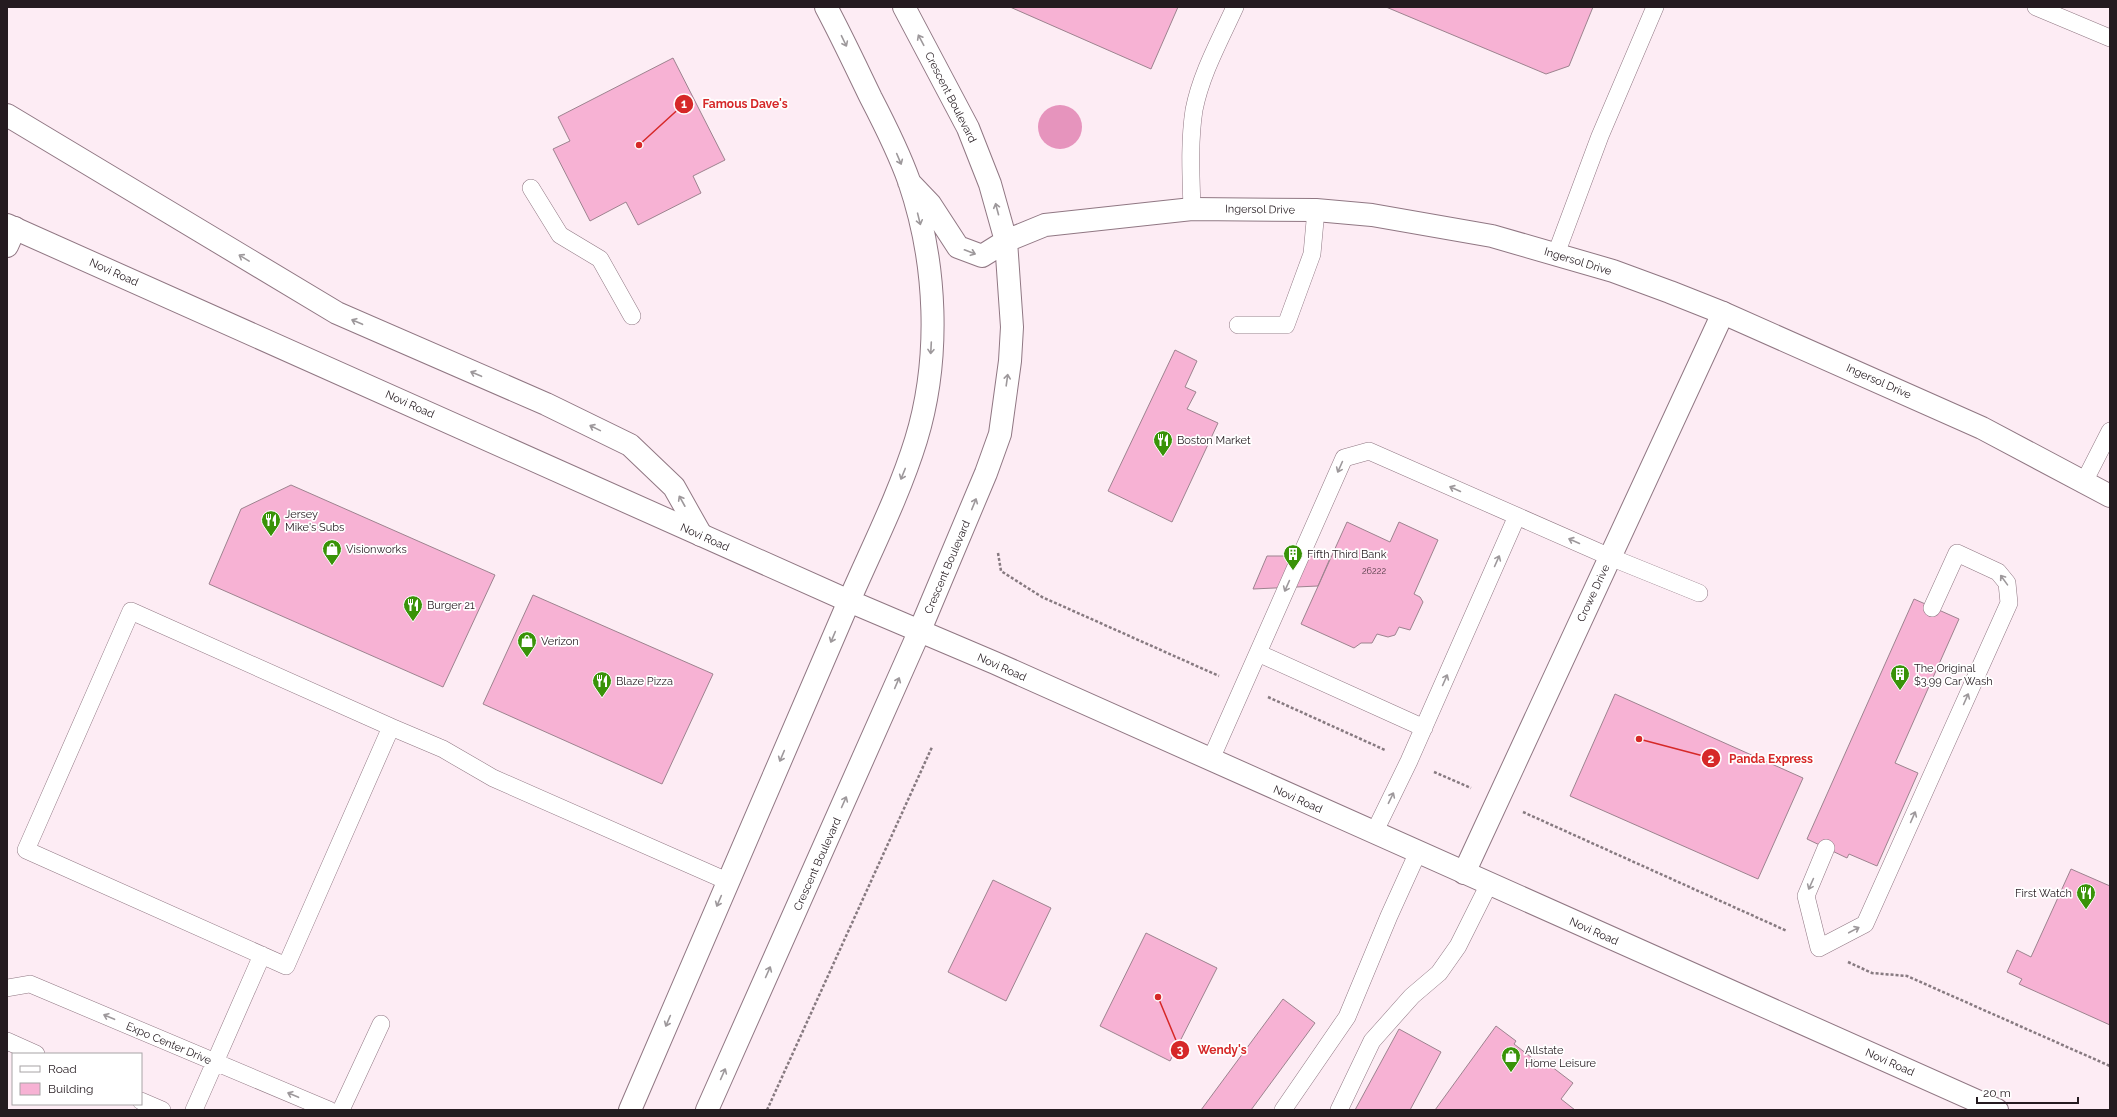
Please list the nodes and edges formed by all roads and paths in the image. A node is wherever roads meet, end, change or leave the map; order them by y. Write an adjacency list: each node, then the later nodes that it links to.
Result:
1 (826, 7): 8 (main road, one-way to 8)
2 (904, 7): 13 (main road, Crescent Boulevard, one-way to 2)
3 (1235, 7): 10 (lane)
4 (1655, 7): 14 (lane)
5 (2036, 7): 6 (lane)
6 (2110, 38)
7 (7, 115): 22 (main road, one-way to 7)
8 (909, 182): 13 (main road, Ingersol Drive, one-way to 13); 26 (main road, one-way to 26)
9 (531, 188): 16 (lane)
10 (1192, 209): 11 (main road, Ingersol Drive); 13 (main road, Ingersol Drive)
11 (1316, 210): 14 (main road, Ingersol Drive); 17 (lane)
12 (10, 233): 22 (main road, Novi Road)
13 (1006, 241): 28 (main road, Crescent Boulevard, one-way to 13)
14 (1556, 254): 15 (main road, Ingersol Drive)
15 (1723, 313): 19 (main road, Ingersol Drive); 24 (main road, Crowe Drive)
16 (632, 316)
17 (1238, 325)
18 (2110, 431): 19 (lane)
19 (2084, 482): 20 (main road, Ingersol Drive)
20 (2110, 496)
21 (1517, 516): 24 (lane, one-way to 21); 29 (lane, one-way to 29); 32 (lane, one-way to 21)
22 (701, 535): 26 (main road, Novi Road)
23 (998, 553): 30 (path)
24 (1610, 557): 25 (lane); 36 (main road, Crowe Drive)
25 (1698, 594)
26 (849, 601): 28 (main road, Novi Road); 41 (main road, one-way to 41)
27 (1932, 608): 43 (lane, one-way to 27)
28 (920, 630): 34 (main road, Novi Road); 57 (main road, Crescent Boulevard, one-way to 28)
29 (1258, 653): 30 (lane); 32 (lane)
30 (1243, 686): 34 (lane); 35 (path)
31 (391, 727): 41 (lane); 44 (lane); 44 (lane)
32 (1424, 728): 35 (lane)
33 (932, 747): 58 (path)
34 (1211, 760): 37 (main road, Novi Road)
35 (1409, 761): 36 (path); 37 (lane, one-way to 35)
36 (1498, 800): 40 (main road, Crowe Drive); 43 (path)
37 (1374, 833): 39 (main road, Novi Road)
38 (1826, 848): 43 (lane, one-way to 43)
39 (1418, 852): 40 (main road, Novi Road); 59 (lane)
40 (1464, 873): 42 (main road, Novi Road)
41 (727, 881): 56 (main road, one-way to 56)
42 (1488, 884): 60 (lane); 61 (main road, Novi Road)
43 (1819, 948): 50 (path)
44 (262, 955): 49 (lane)
45 (7, 988): 49 (lane, Expo Center Drive, one-way to 45)
46 (381, 1024): 55 (lane)
47 (7, 1041): 48 (lane)
48 (34, 1053)
49 (216, 1063): 53 (lane); 54 (lane, Expo Center Drive, one-way to 49)
50 (2110, 1066)
51 (142, 1101): 52 (lane)
52 (162, 1110)
53 (194, 1110)
54 (329, 1110)
55 (342, 1110)
56 (630, 1110)
57 (707, 1110)
58 (767, 1110)
59 (1283, 1110)
60 (1339, 1110)
61 (1997, 1110)

